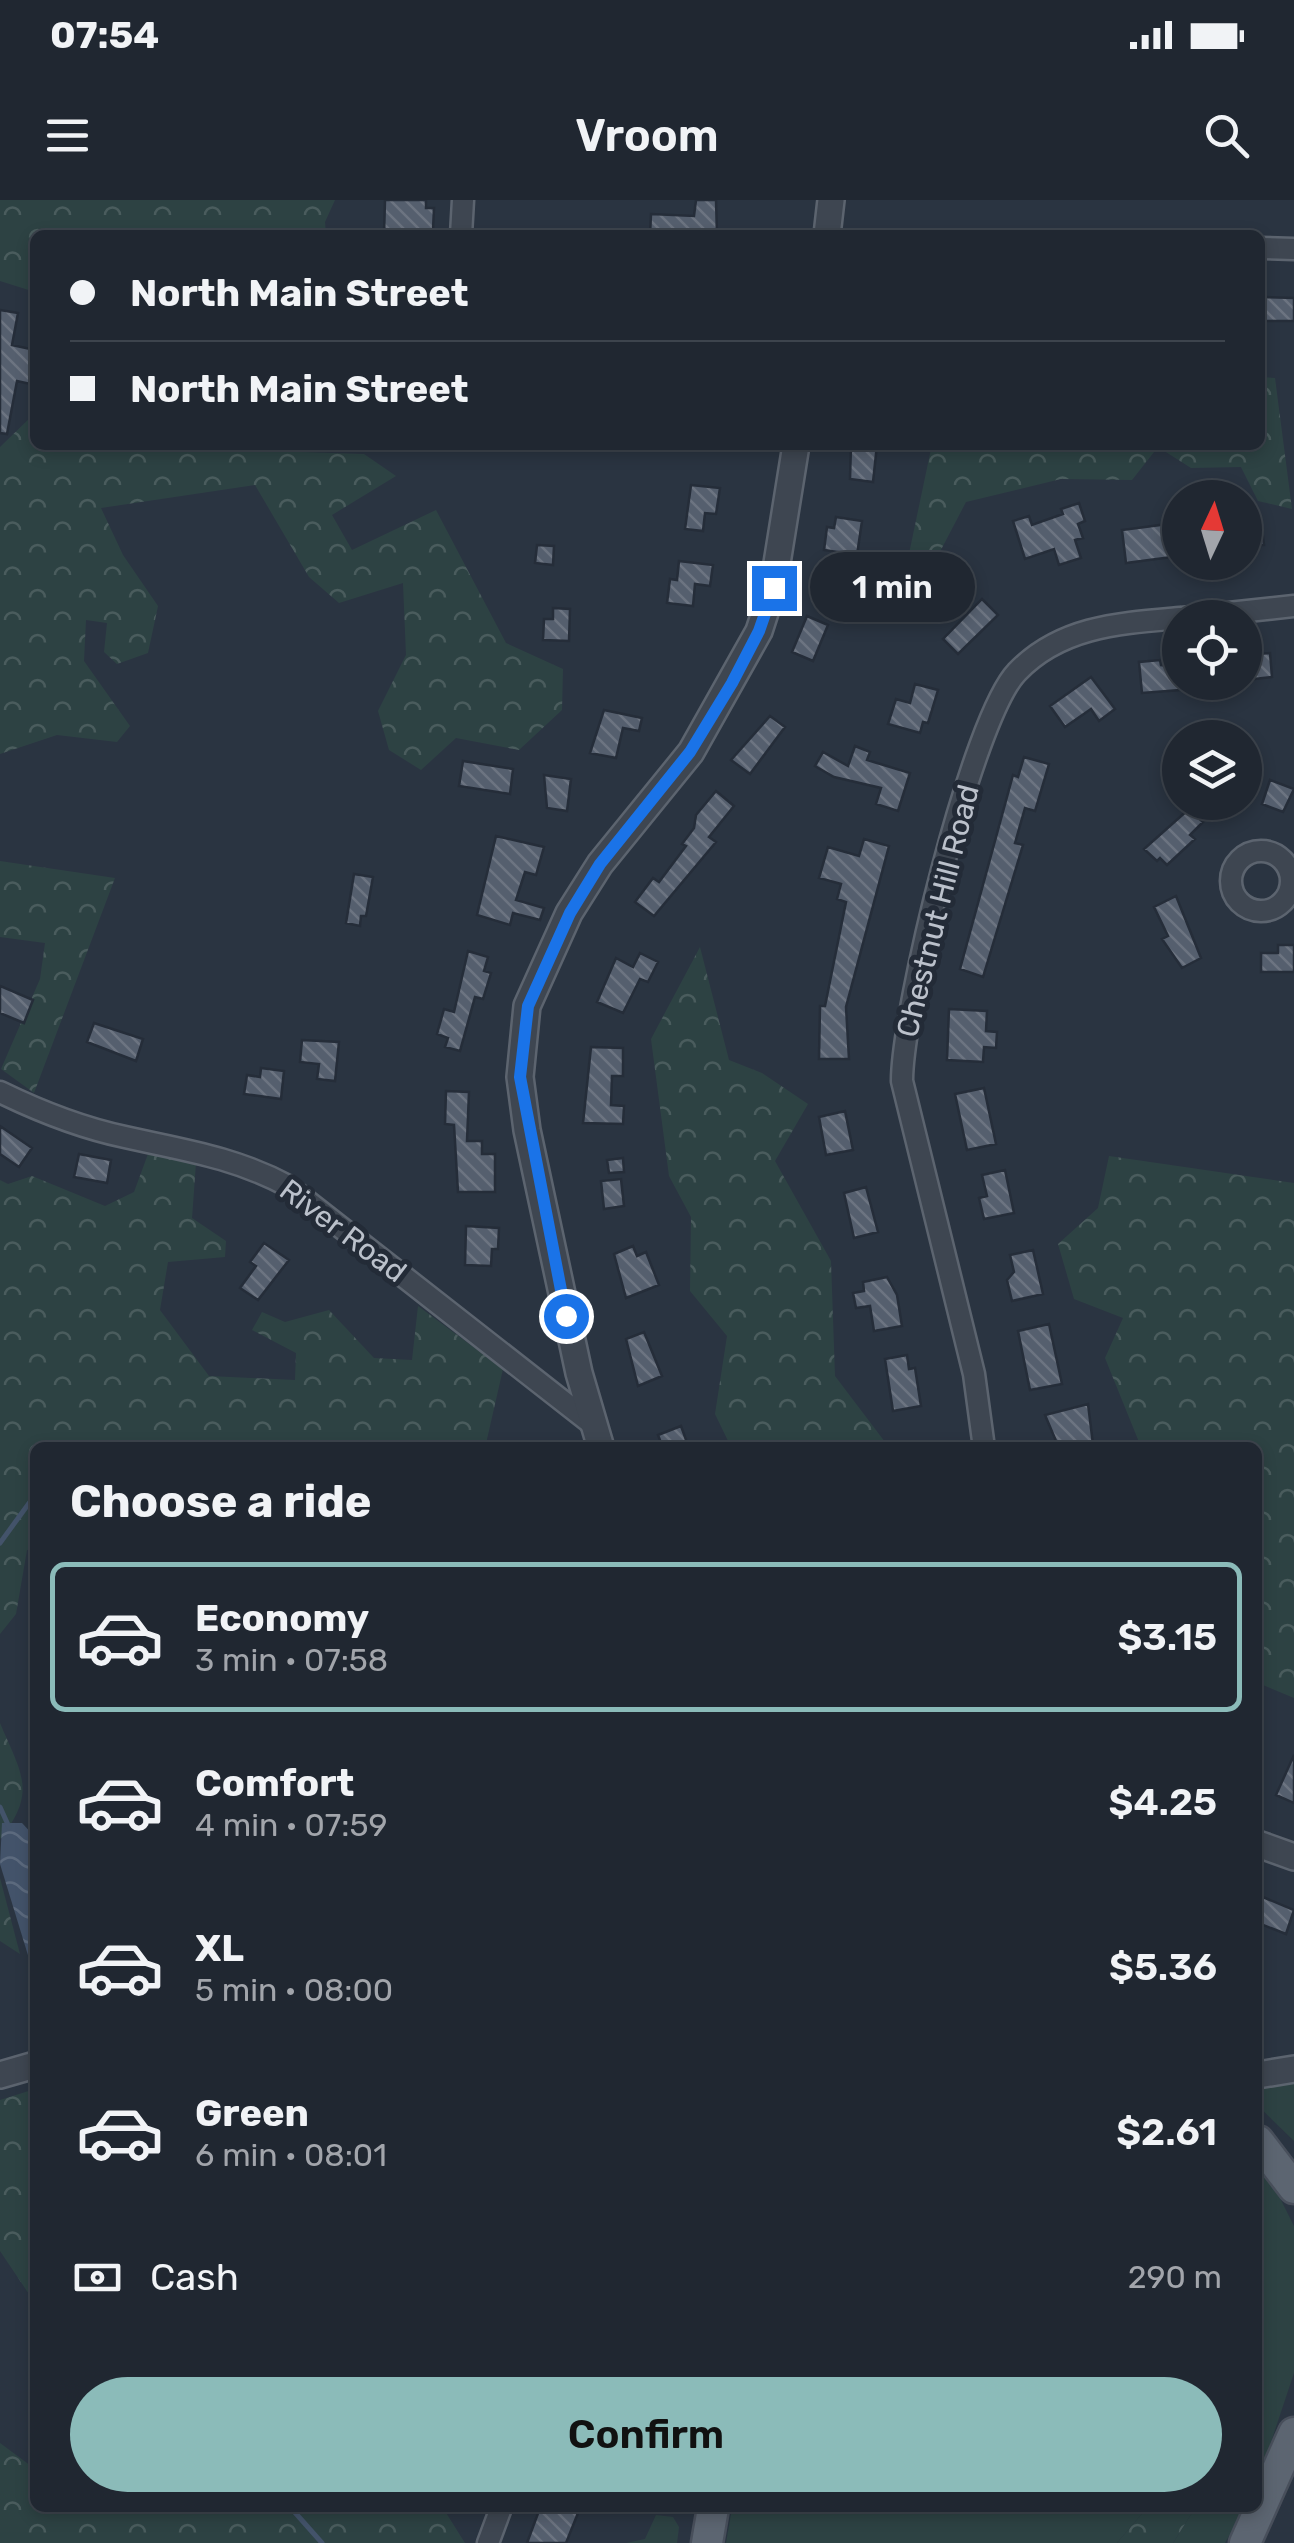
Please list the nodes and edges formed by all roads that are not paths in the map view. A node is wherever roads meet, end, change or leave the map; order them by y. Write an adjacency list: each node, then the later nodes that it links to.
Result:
1 (464, 200): 3 (street)
2 (831, 200): 4 (street)
3 (461, 230)
4 (828, 230)
5 (1265, 248): 6 (street)
6 (1294, 248)
7 (795, 450): 12 (street)
8 (1294, 606): 9 (street, Chestnut Hill Road)
9 (1262, 609)
10 (1162, 621): 13 (street, Chestnut Hill Road)
11 (0, 1092): 12 (street, River Road)
12 (596, 1436)
13 (983, 1442)
14 (1262, 1846): 15 (street)
15 (1294, 1858)
16 (30, 2066): 18 (street)
17 (1294, 2069): 19 (street)
18 (0, 2074)
19 (1262, 2075)
20 (1262, 2147): 21 (main road)
21 (1294, 2188)
22 (1294, 2433): 24 (main road)
23 (1294, 2500): 28 (main road)
24 (1262, 2505)
25 (500, 2512): 29 (street)
26 (712, 2512): 30 (main road)
27 (1259, 2512): 28 (main road)
28 (1247, 2539)
29 (488, 2543)
30 (707, 2543)

